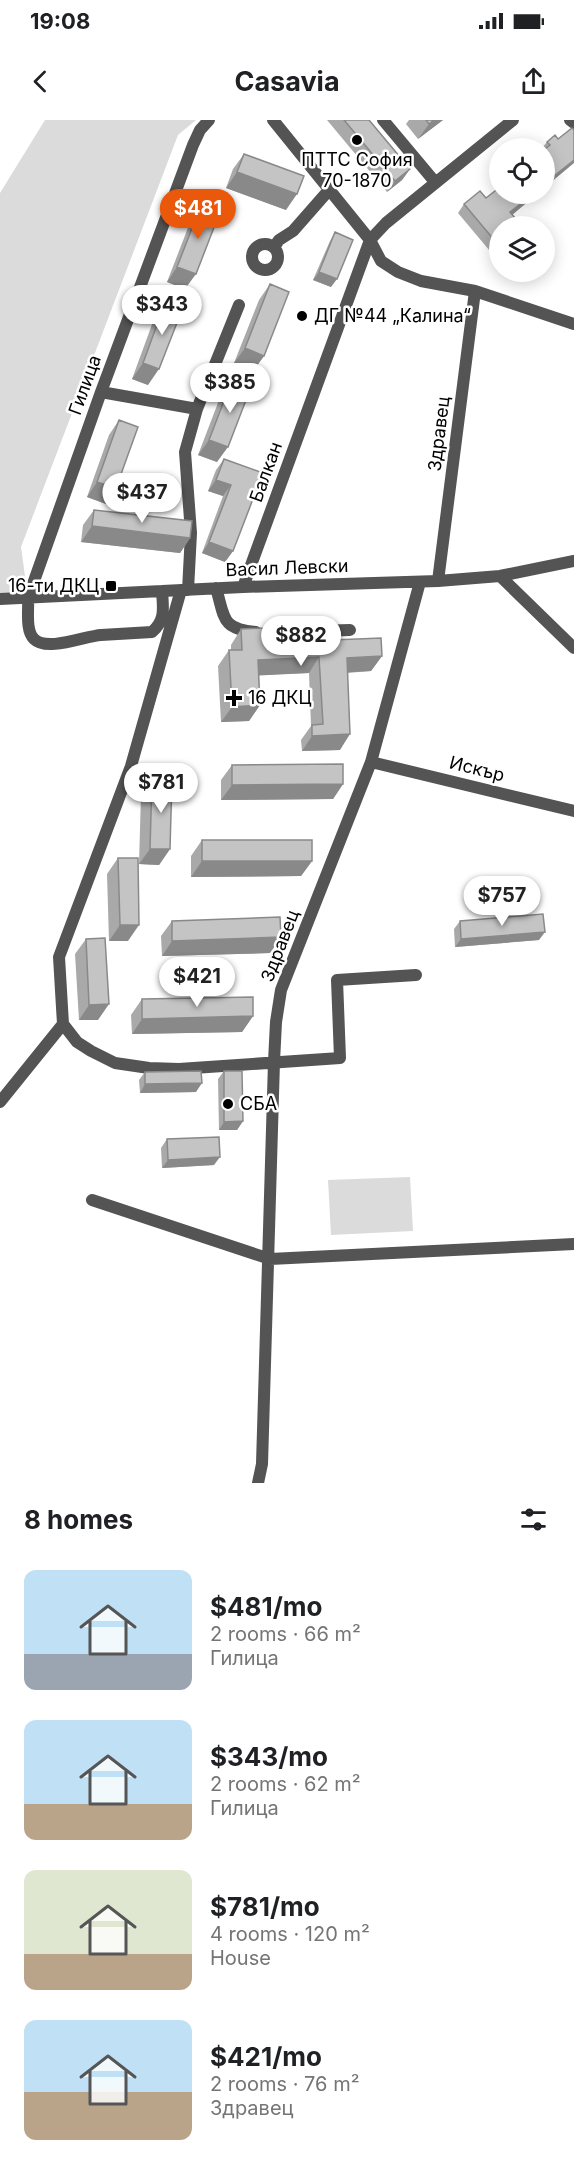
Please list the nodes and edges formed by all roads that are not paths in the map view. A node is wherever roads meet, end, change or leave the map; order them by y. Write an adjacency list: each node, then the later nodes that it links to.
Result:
1 (208, 120): 14 (street, Гилица)
2 (273, 120): 8 (street)
3 (382, 120): 7 (street)
4 (513, 120): 7 (street, Балкан)
5 (570, 120): 6 (street)
6 (574, 123)
7 (435, 182): 9 (street, Балкан)
8 (329, 190): 9 (street); 10 (street)
9 (370, 240): 11 (street); 20 (street, Балкан)
10 (274, 248)
11 (475, 291): 13 (street); 18 (street, Здравец)
12 (239, 305): 15 (street)
13 (574, 324)
14 (101, 392): 15 (street); 24 (street, Гилица)
15 (197, 409): 22 (street)
16 (574, 561): 17 (street, Васил Левски)
17 (500, 576): 18 (street, Васил Левски); 29 (street)
18 (438, 581): 19 (street, Васил Левски)
19 (420, 582): 20 (street, Васил Левски); 30 (street, Здравец)
20 (243, 587): 21 (street, Васил Левски)
21 (216, 588): 22 (street, Васил Левски); 28 (street)
22 (184, 590): 23 (street, Васил Левски); 33 (street)
23 (162, 591): 24 (street, Васил Левски); 24 (street)
24 (28, 598): 25 (street, Васил Левски)
25 (0, 599)
26 (350, 630): 27 (street)
27 (304, 631)
28 (269, 632)
29 (574, 648)
30 (371, 762): 31 (street, Искър); 34 (street, Здравец)
31 (574, 811)
32 (416, 975): 34 (street)
33 (63, 1024): 34 (street); 35 (street)
34 (274, 1062): 38 (street, Здравец)
35 (0, 1102)
36 (92, 1200): 38 (street)
37 (574, 1244): 38 (street)
38 (270, 1259): 39 (street, Здравец)
39 (258, 1483)

